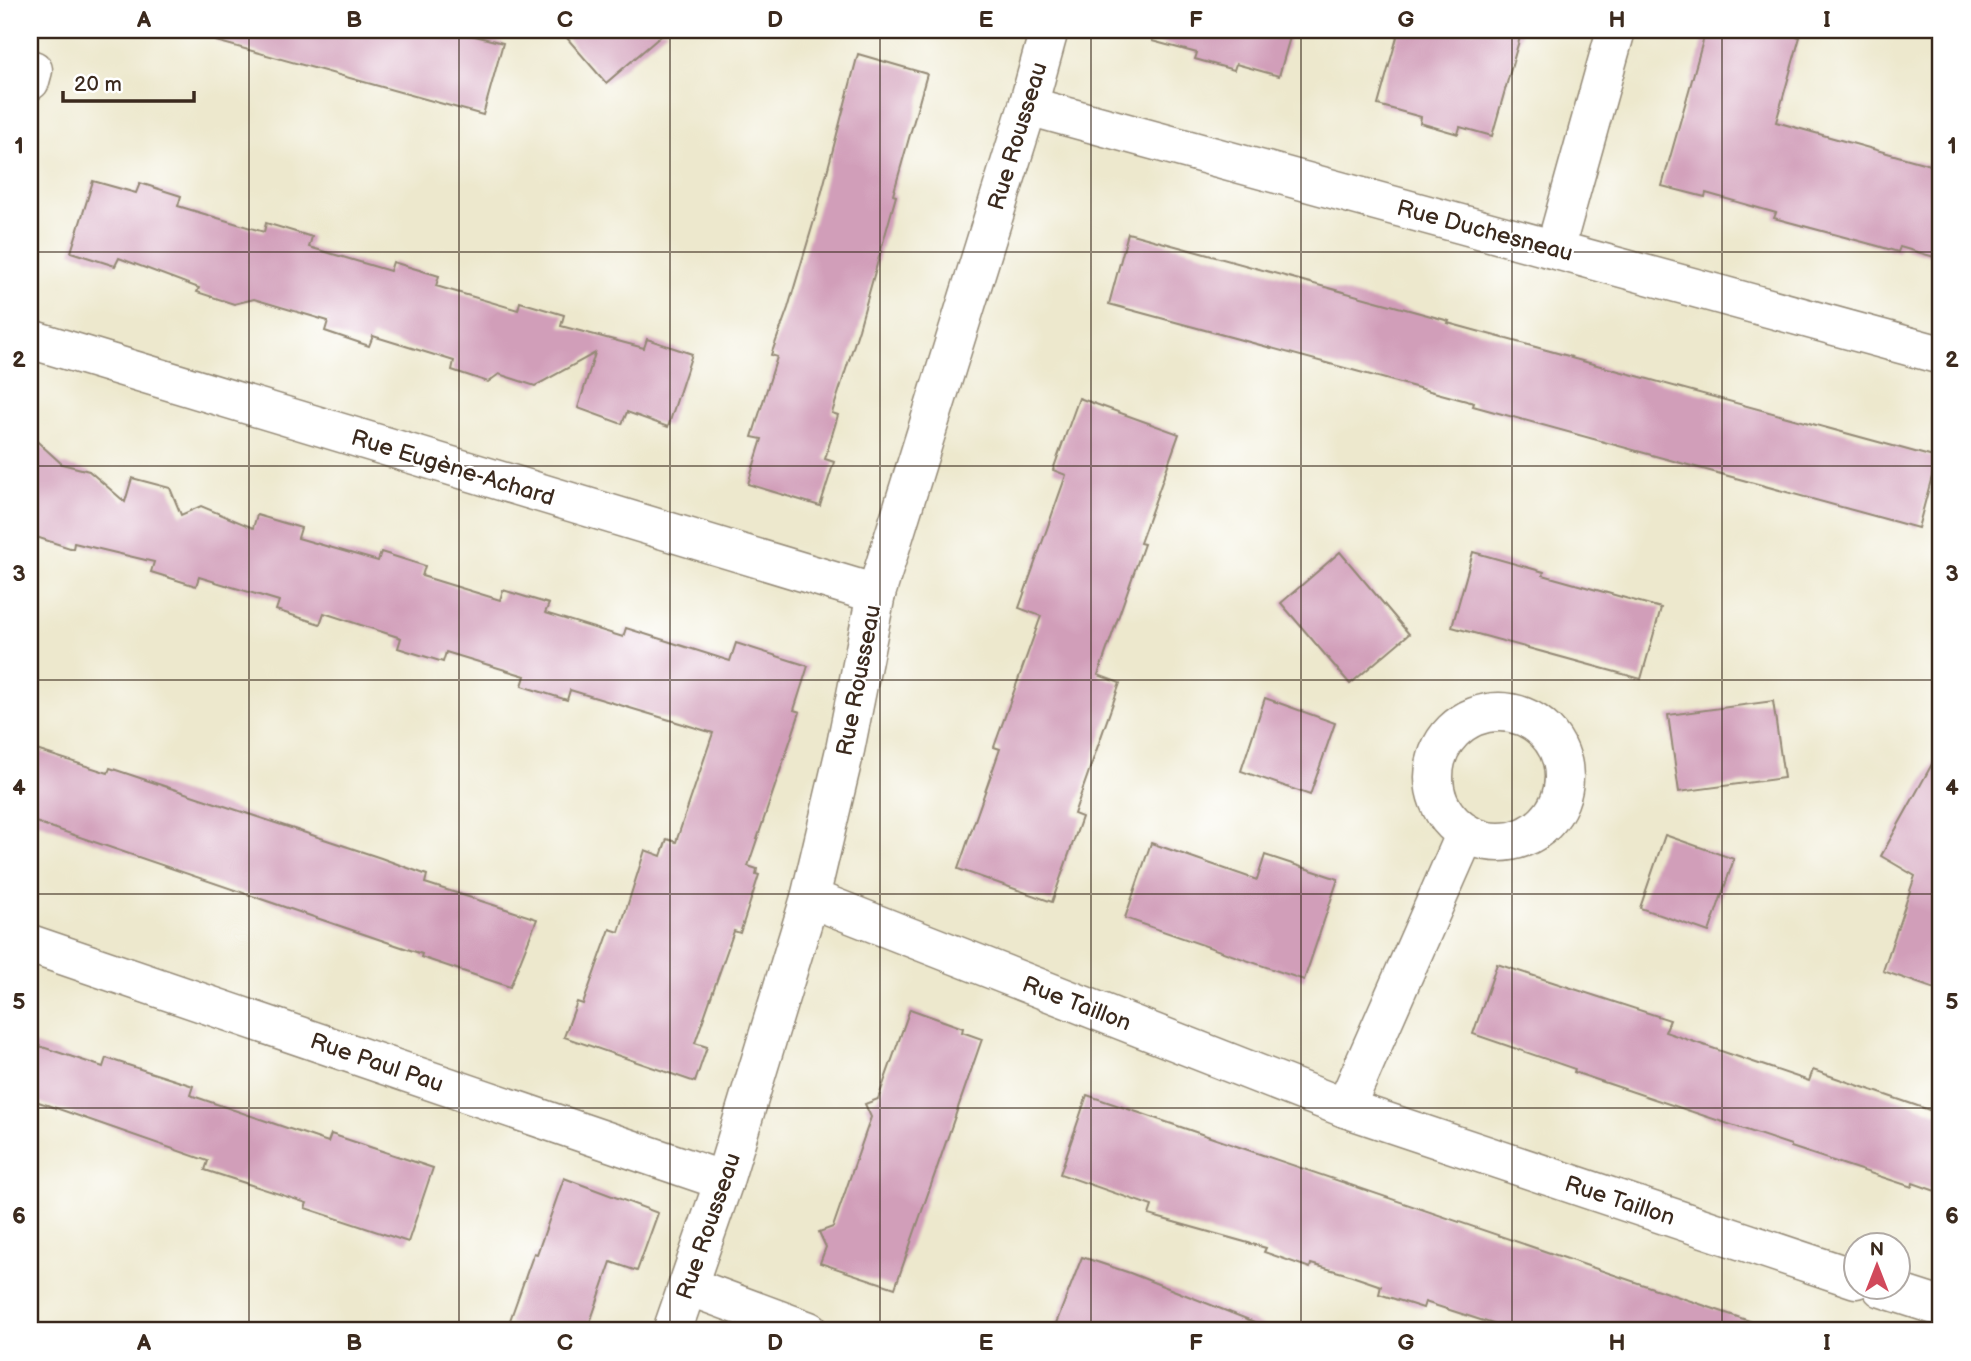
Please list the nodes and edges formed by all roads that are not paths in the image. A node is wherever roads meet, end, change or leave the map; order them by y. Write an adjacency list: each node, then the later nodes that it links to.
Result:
1 (1049, 30): 3 (street, Rue Rousseau)
2 (1616, 30): 4 (street)
3 (1028, 106): 4 (street, Rue Duchesneau); 7 (street, Rue Rousseau)
4 (1555, 249): 6 (street, Rue Duchesneau)
5 (30, 339): 7 (street, Rue Eugène-Achard)
6 (1941, 355)
7 (876, 594): 9 (street, Rue Rousseau)
8 (1466, 833): 11 (street)
9 (810, 898): 11 (street, Rue Taillon); 12 (street, Rue Rousseau)
10 (30, 944): 12 (street, Rue Paul Pau)
11 (1345, 1108): 13 (street, Rue Taillon)
12 (724, 1181): 14 (street, Rue Rousseau)
13 (1842, 1274)
14 (688, 1286): 17 (street, Rue Rousseau); 18 (street)
15 (1912, 1297): 16 (street)
16 (1941, 1307)
17 (672, 1331)
18 (809, 1331)

